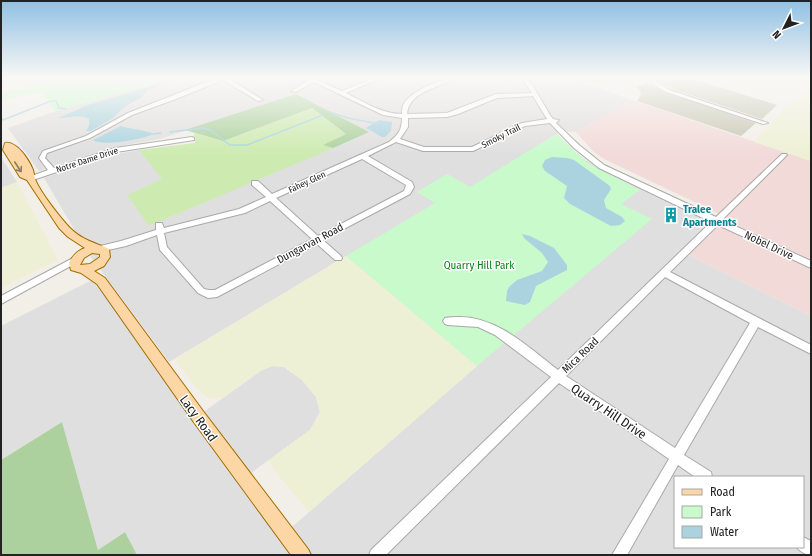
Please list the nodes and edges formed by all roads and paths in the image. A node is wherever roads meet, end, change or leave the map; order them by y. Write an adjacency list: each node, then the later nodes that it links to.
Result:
1 (160, 103): 16 (street)
2 (362, 103): 8 (street)
3 (408, 103): 8 (street)
4 (479, 103): 8 (street)
5 (541, 103): 9 (street, Nobel Drive)
6 (545, 103): 9 (street, Nobel Drive)
7 (706, 103): 10 (street)
8 (406, 116): 13 (street)
9 (555, 120): 13 (street, Smoky Trail); 20 (street, Nobel Drive)
10 (765, 123)
11 (1, 136): 17 (main road)
12 (192, 139): 16 (street, Notre Dame Drive)
13 (397, 140): 15 (street, Fahey Glen)
14 (784, 155): 20 (street, Mica Road)
15 (363, 156): 19 (street, Fahey Glen); 22 (street, Dungarvan Road)
16 (53, 171): 17 (street, Notre Dame Drive)
17 (30, 178): 23 (main road)
18 (255, 183): 19 (street)
19 (272, 198): 21 (street, Fahey Glen); 22 (street)
20 (718, 218): 28 (street, Nobel Drive); 30 (street, Mica Road)
21 (159, 228): 22 (street, Dungarvan Road); 24 (street, Fahey Glen)
22 (317, 239): 26 (street)
23 (78, 240): 25 (main road); 29 (main road)
24 (123, 244): 25 (street, Fahey Glen); 27 (street, Fahey Glen)
25 (97, 249): 27 (main road); 29 (main road)
26 (338, 258)
27 (102, 261): 29 (main road); 31 (main road)
28 (808, 261)
29 (79, 263): 31 (main road, Lacy Road); 32 (street)
30 (664, 272): 34 (street); 36 (street, Mica Road)
31 (99, 279): 39 (main road, Lacy Road)
32 (1, 300)
33 (448, 320): 36 (street, Quarry Hill Drive)
34 (756, 321): 35 (street); 37 (street)
35 (811, 350)
36 (558, 376): 37 (street, Quarry Hill Drive); 40 (street, Mica Road)
37 (677, 457): 38 (street, Quarry Hill Drive); 41 (street)
38 (705, 476)
39 (302, 555)
40 (376, 555)
41 (619, 555)

